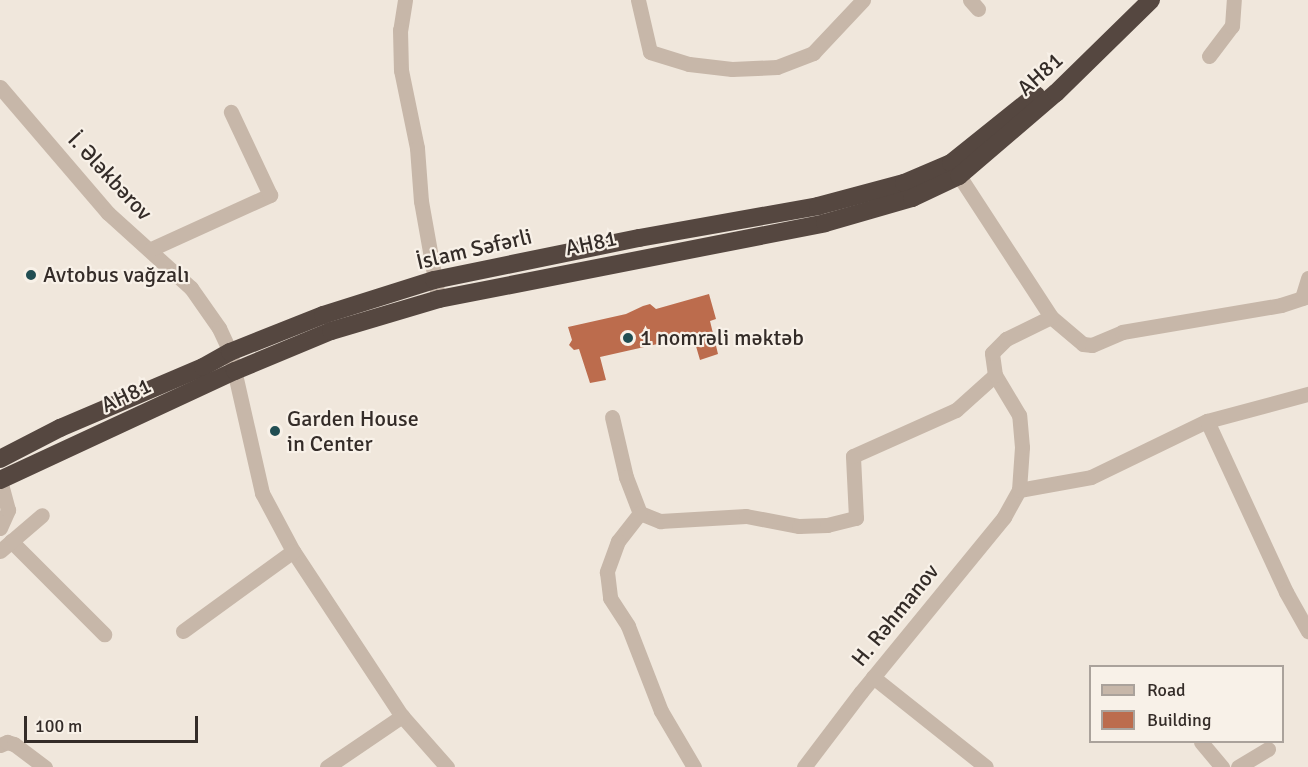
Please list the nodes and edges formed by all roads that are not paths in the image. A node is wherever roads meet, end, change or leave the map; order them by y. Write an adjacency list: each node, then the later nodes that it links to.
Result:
1 (405, 0): 13 (street)
2 (638, 0): 3 (street)
3 (863, 0)
4 (1135, 0): 10 (highway, İslam Səfərli)
5 (1151, 0): 10 (highway, AH81)
6 (1234, 0): 7 (street)
7 (1209, 56)
8 (0, 87): 11 (street, İ. Ələkbərov)
9 (231, 112): 11 (street)
10 (955, 169): 13 (highway, İslam Səfərli); 15 (highway, AH81); 16 (street)
11 (151, 249): 17 (street, İ. Ələkbərov)
12 (1308, 278): 14 (street)
13 (434, 280): 15 (street); 17 (highway, İslam Səfərli)
14 (1305, 297): 16 (street)
15 (439, 299): 18 (highway, AH81)
16 (1051, 317): 19 (street)
17 (230, 352): 18 (street, İ. Ələkbərov); 23 (highway, İslam Səfərli)
18 (235, 371): 24 (highway, AH81); 30 (street, İ. Ələkbərov)
19 (995, 375): 25 (street); 26 (street)
20 (1308, 394): 22 (street)
21 (612, 417): 26 (street)
22 (1207, 422): 25 (street); 32 (street)
23 (4, 456)
24 (4, 480): 28 (street)
25 (1019, 490): 34 (street, H. Rəhmanov)
26 (640, 513): 42 (street)
27 (42, 514): 29 (street)
28 (0, 528)
29 (6, 546): 33 (street)
30 (293, 551): 31 (street); 35 (street, İ. Ələkbərov)
31 (183, 631)
32 (1308, 631)
33 (104, 634)
34 (873, 677): 43 (street, H. Rəhmanov); 44 (street)
35 (402, 716): 40 (street); 41 (street, İ. Ələkbərov)
36 (1204, 743): 45 (street)
37 (0, 745): 39 (street)
38 (1268, 749): 46 (street)
39 (45, 767)
40 (327, 767)
41 (447, 767)
42 (694, 767)
43 (804, 767)
44 (986, 767)
45 (1222, 767)
46 (1238, 767)

